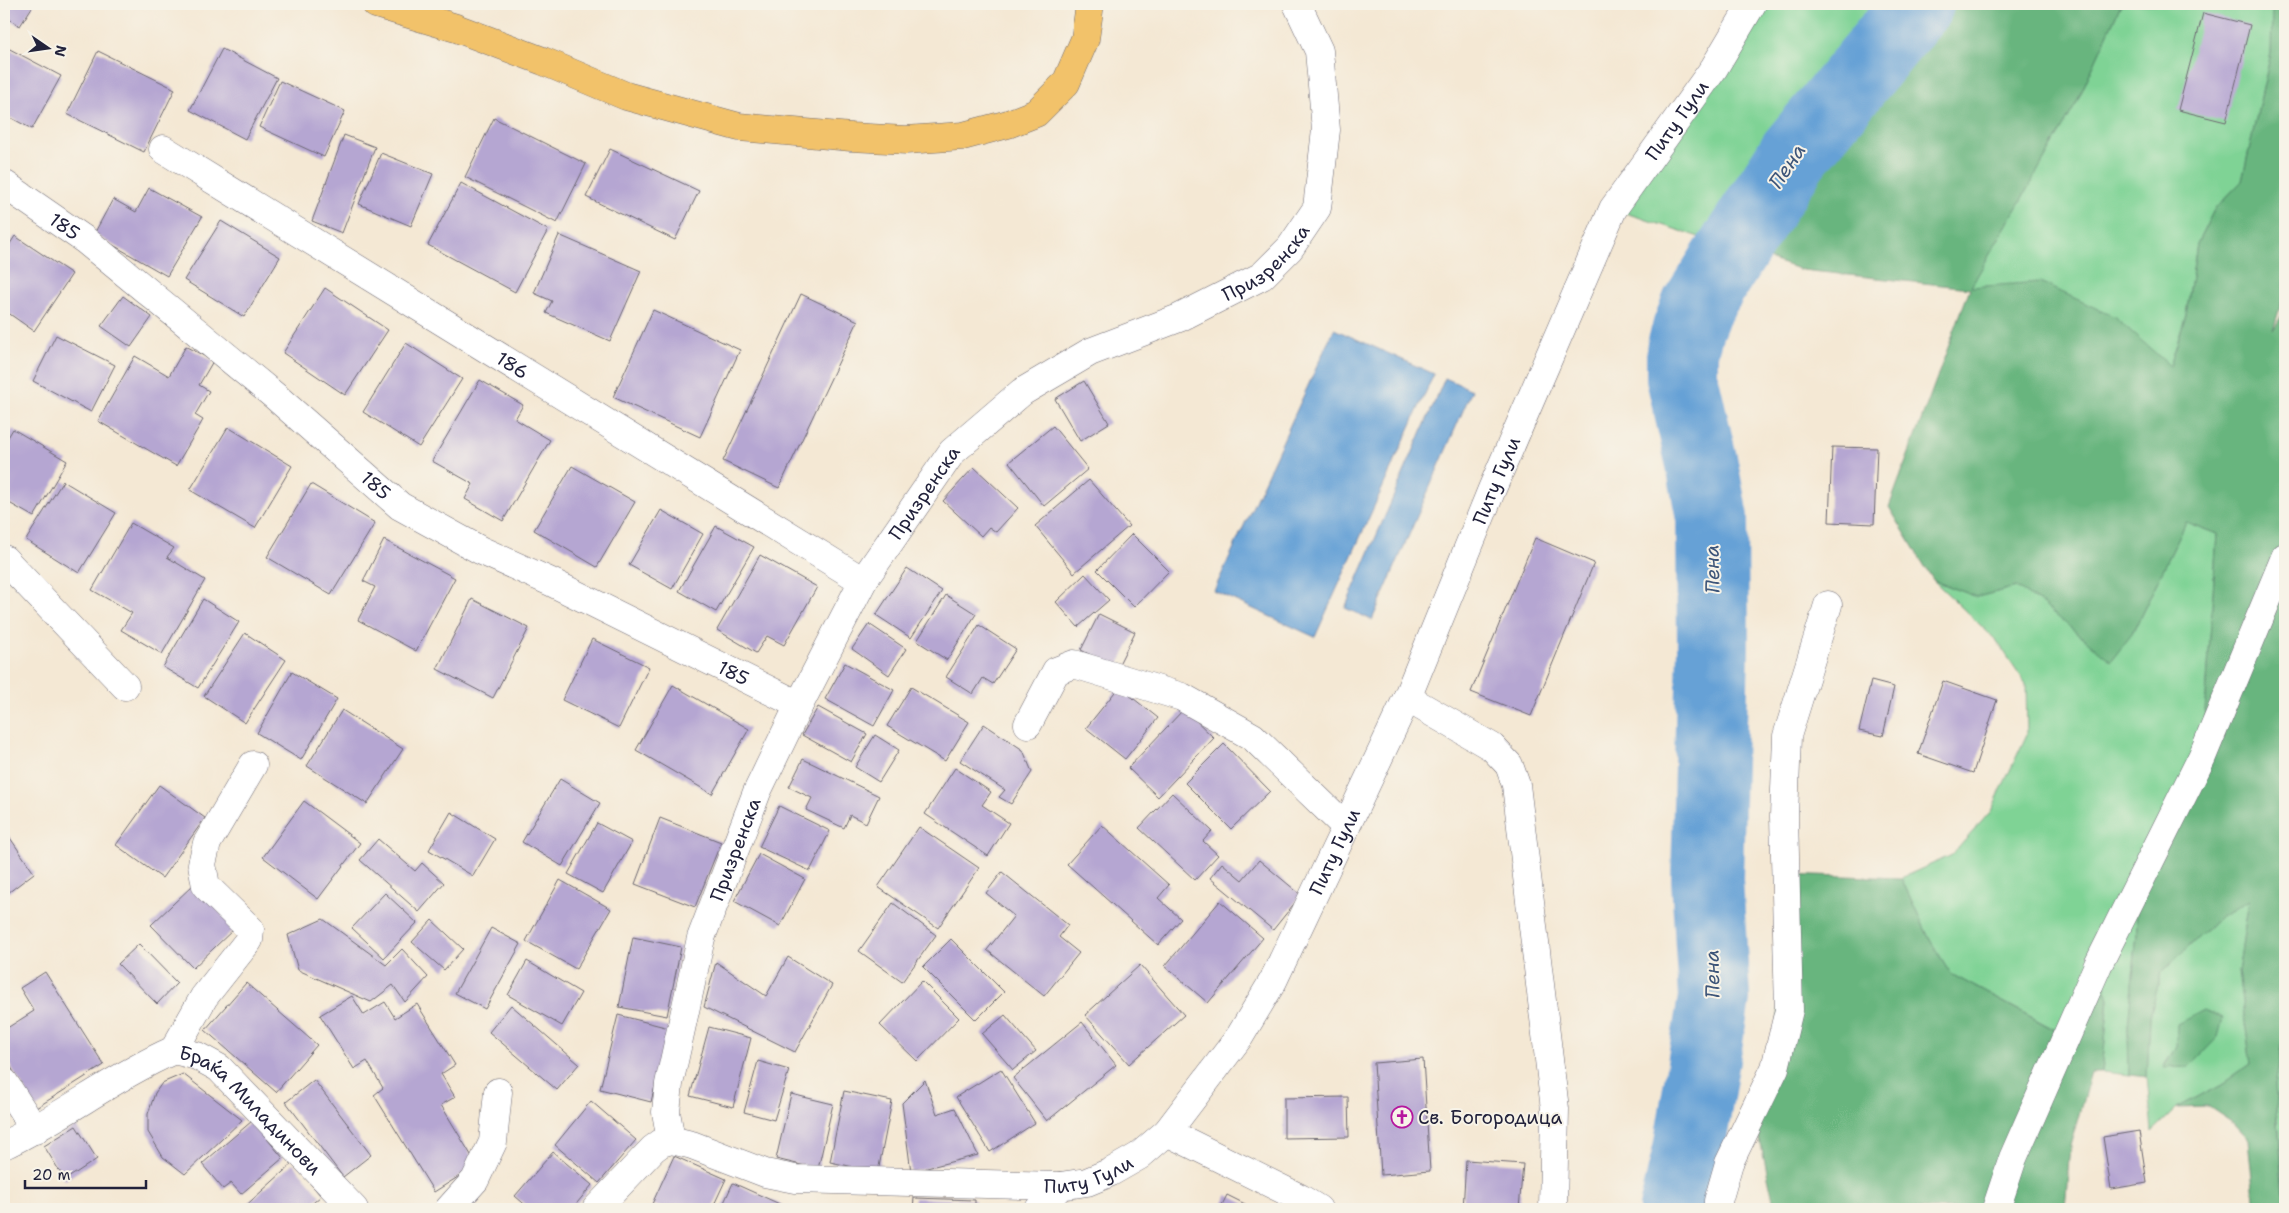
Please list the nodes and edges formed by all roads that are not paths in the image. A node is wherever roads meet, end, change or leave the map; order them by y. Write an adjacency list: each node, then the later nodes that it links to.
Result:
1 (376, 4): 2 (main road)
2 (1090, 4)
3 (1297, 4): 9 (street, Призренска)
4 (1752, 4): 12 (street, Питу Гули)
5 (163, 149): 9 (street, 186)
6 (4, 184): 13 (street, 185)
7 (2285, 557): 32 (street)
8 (4, 559): 11 (street)
9 (863, 581): 13 (street, Призренска)
10 (1828, 605): 31 (street)
11 (125, 686)
12 (1407, 698): 16 (street, Питу Гули); 30 (street)
13 (798, 705): 22 (street, Призренска)
14 (1028, 724): 16 (street)
15 (253, 765): 17 (street)
16 (1346, 827): 21 (street, Питу Гули)
17 (174, 1050): 20 (street, Браќа Миладинови); 25 (street, Браќа Миладинови)
18 (4, 1082): 20 (street)
19 (498, 1092): 26 (street)
20 (35, 1130): 23 (street, Браќа Миладинови)
21 (1167, 1132): 24 (street, Питу Гули); 29 (street)
22 (671, 1140): 24 (street, Питу Гули); 27 (street)
23 (4, 1145)
24 (1060, 1186): 28 (street)
25 (354, 1209)
26 (449, 1209)
27 (596, 1209)
28 (1039, 1209)
29 (1318, 1209)
30 (1553, 1209)
31 (1718, 1209)
32 (1996, 1209)

